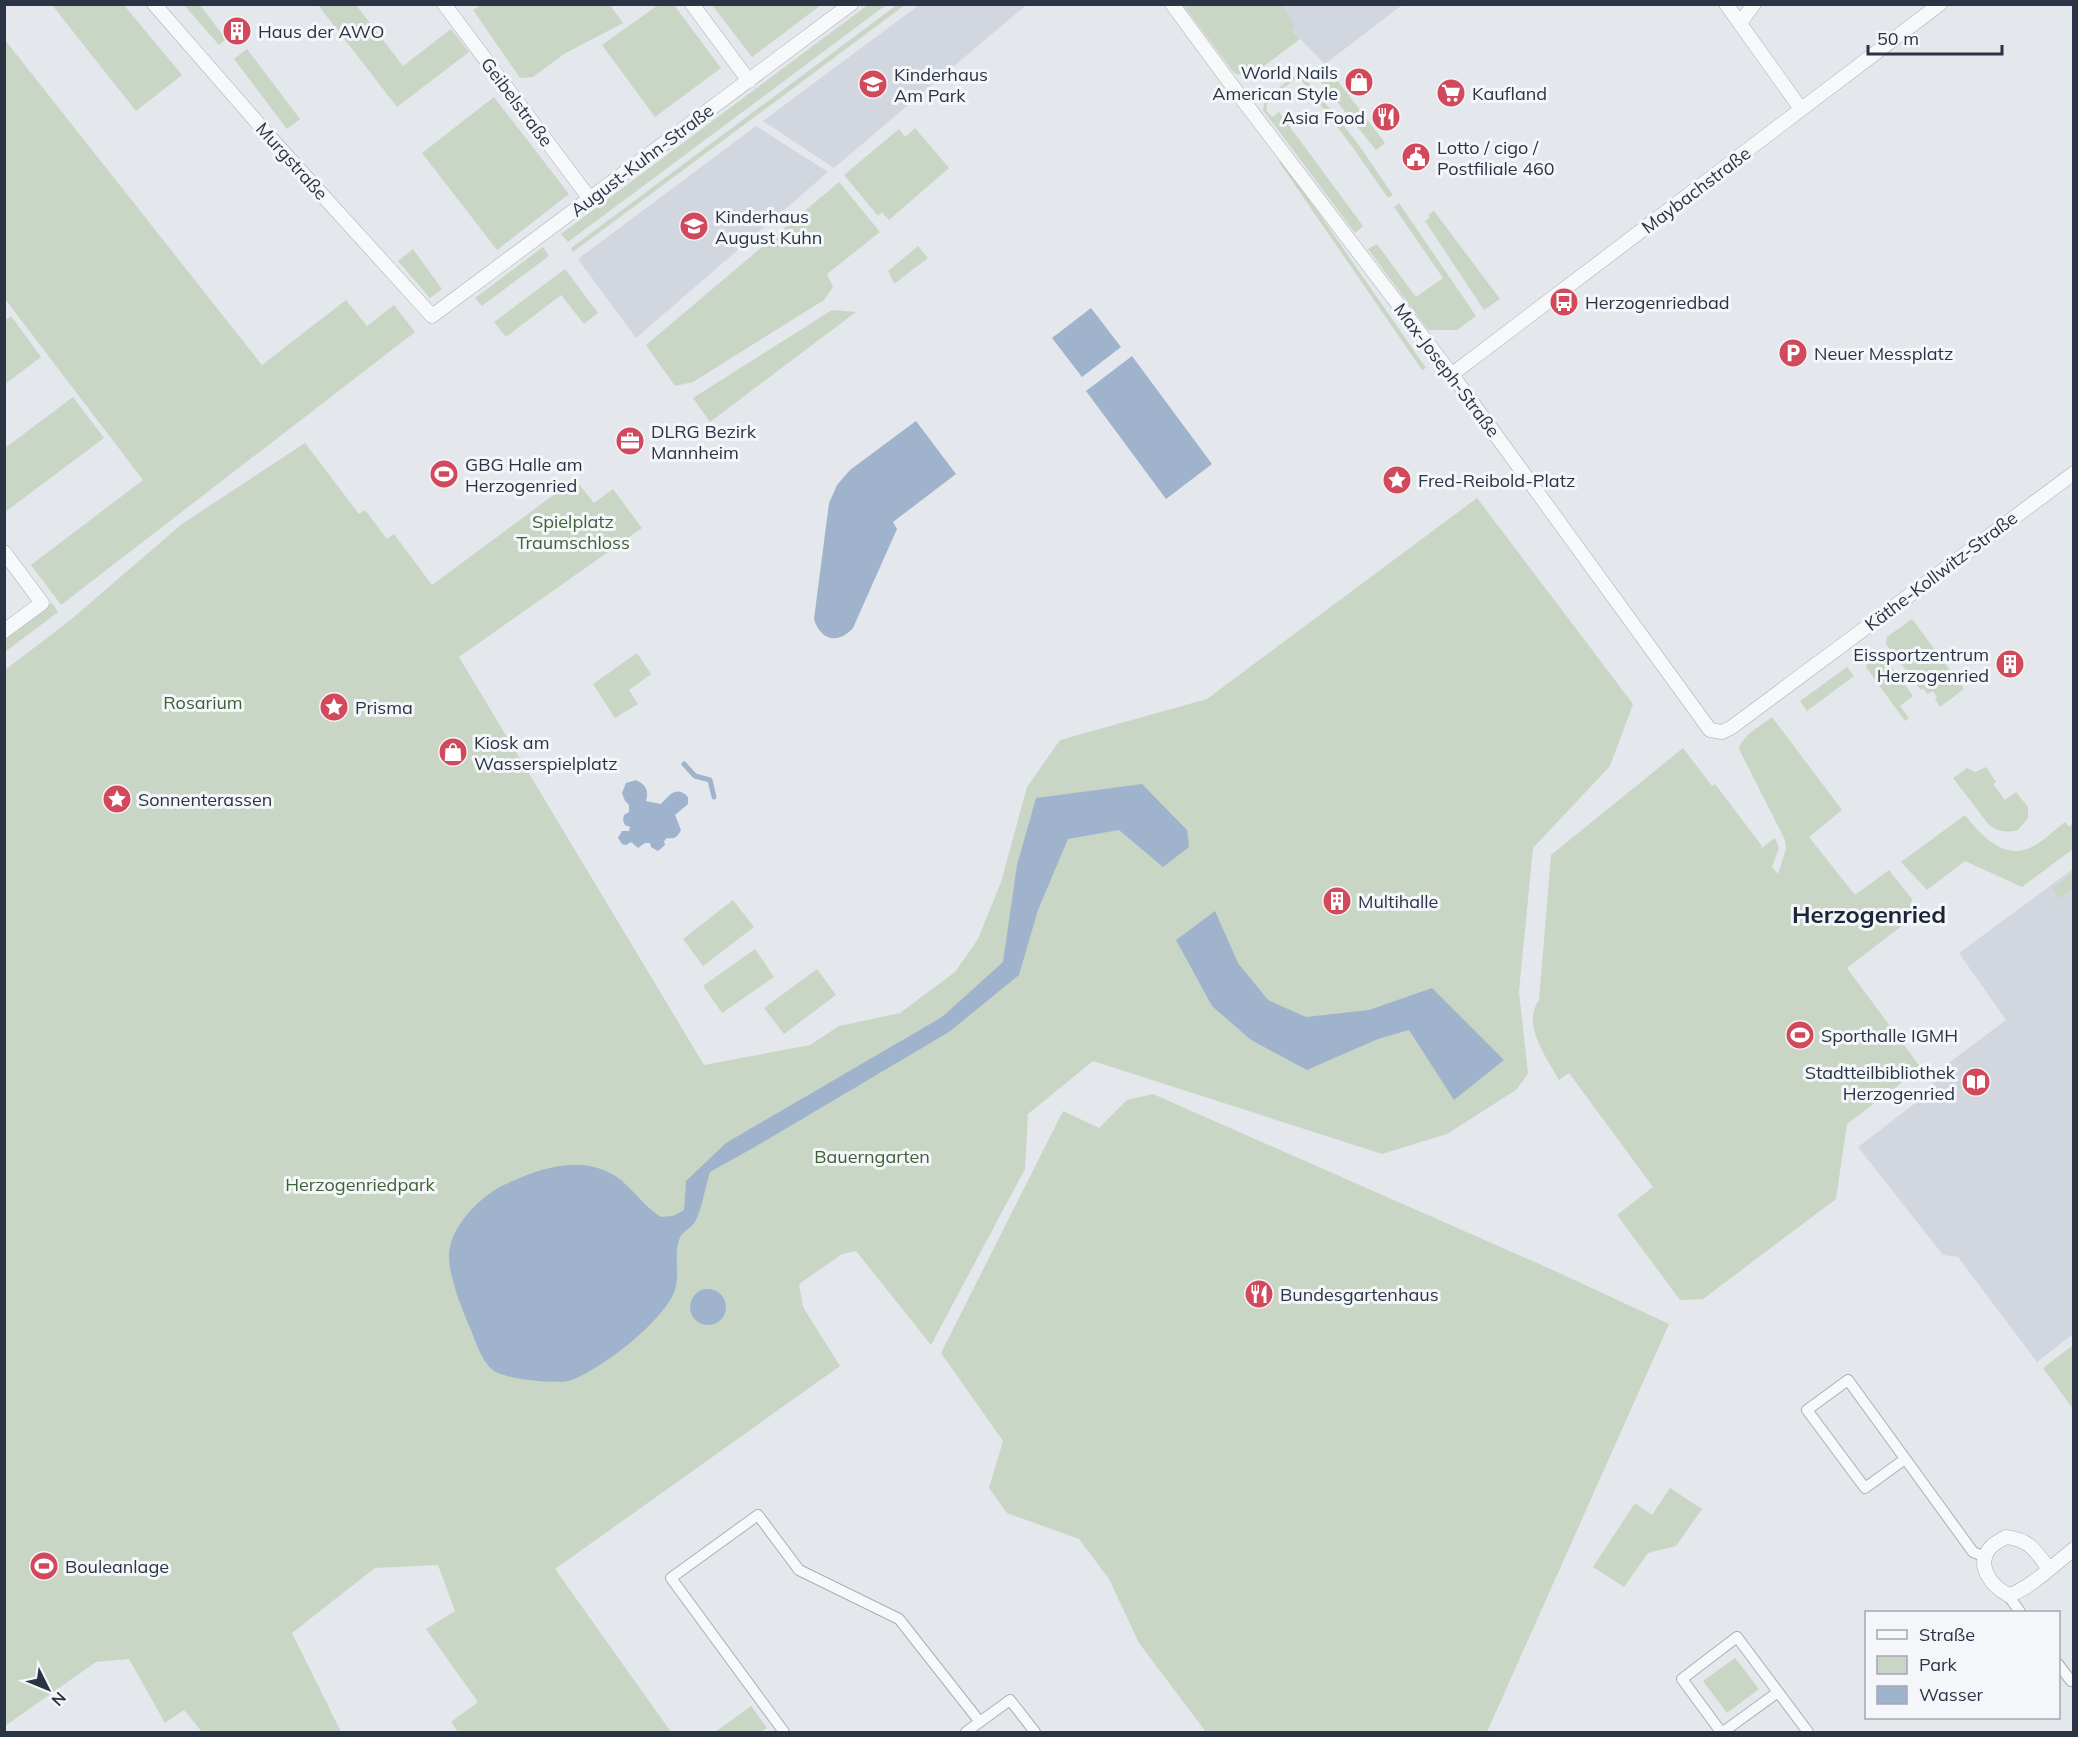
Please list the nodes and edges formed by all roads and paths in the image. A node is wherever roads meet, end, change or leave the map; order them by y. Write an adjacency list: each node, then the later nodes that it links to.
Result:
1 (154, 4): 13 (street, Murgstraße)
2 (444, 4): 12 (street, Geibelstraße)
3 (692, 4): 10 (street)
4 (851, 4): 10 (street, August-Kuhn-Straße)
5 (1172, 4): 14 (street, Max-Joseph-Straße)
6 (1726, 4): 9 (street)
7 (1754, 4): 9 (street)
8 (1940, 4): 11 (street, Maybachstraße)
9 (1740, 23): 11 (street)
10 (749, 81): 12 (street, August-Kuhn-Straße)
11 (1802, 109): 14 (street, Maybachstraße)
12 (590, 198): 13 (street, August-Kuhn-Straße)
13 (432, 316)
14 (1451, 375): 18 (street, Max-Joseph-Straße)
15 (2073, 473): 18 (street, Käthe-Kollwitz-Straße)
16 (4, 552): 17 (street)
17 (4, 631)
18 (1722, 732)
19 (1905, 1459): 19 (street); 21 (street)
20 (2073, 1549): 22 (street)
21 (1985, 1557): 22 (street); 23 (street)
22 (2049, 1569): 23 (street)
23 (2008, 1595): 24 (street)
24 (2019, 1611)
25 (2060, 1667): 26 (street)
26 (2071, 1681)
27 (1778, 1692): 32 (street); 32 (street); 33 (street)
28 (980, 1722): 29 (street); 30 (street); 31 (street)
29 (784, 1732)
30 (966, 1732)
31 (1035, 1732)
32 (1722, 1732)
33 (1808, 1732)

